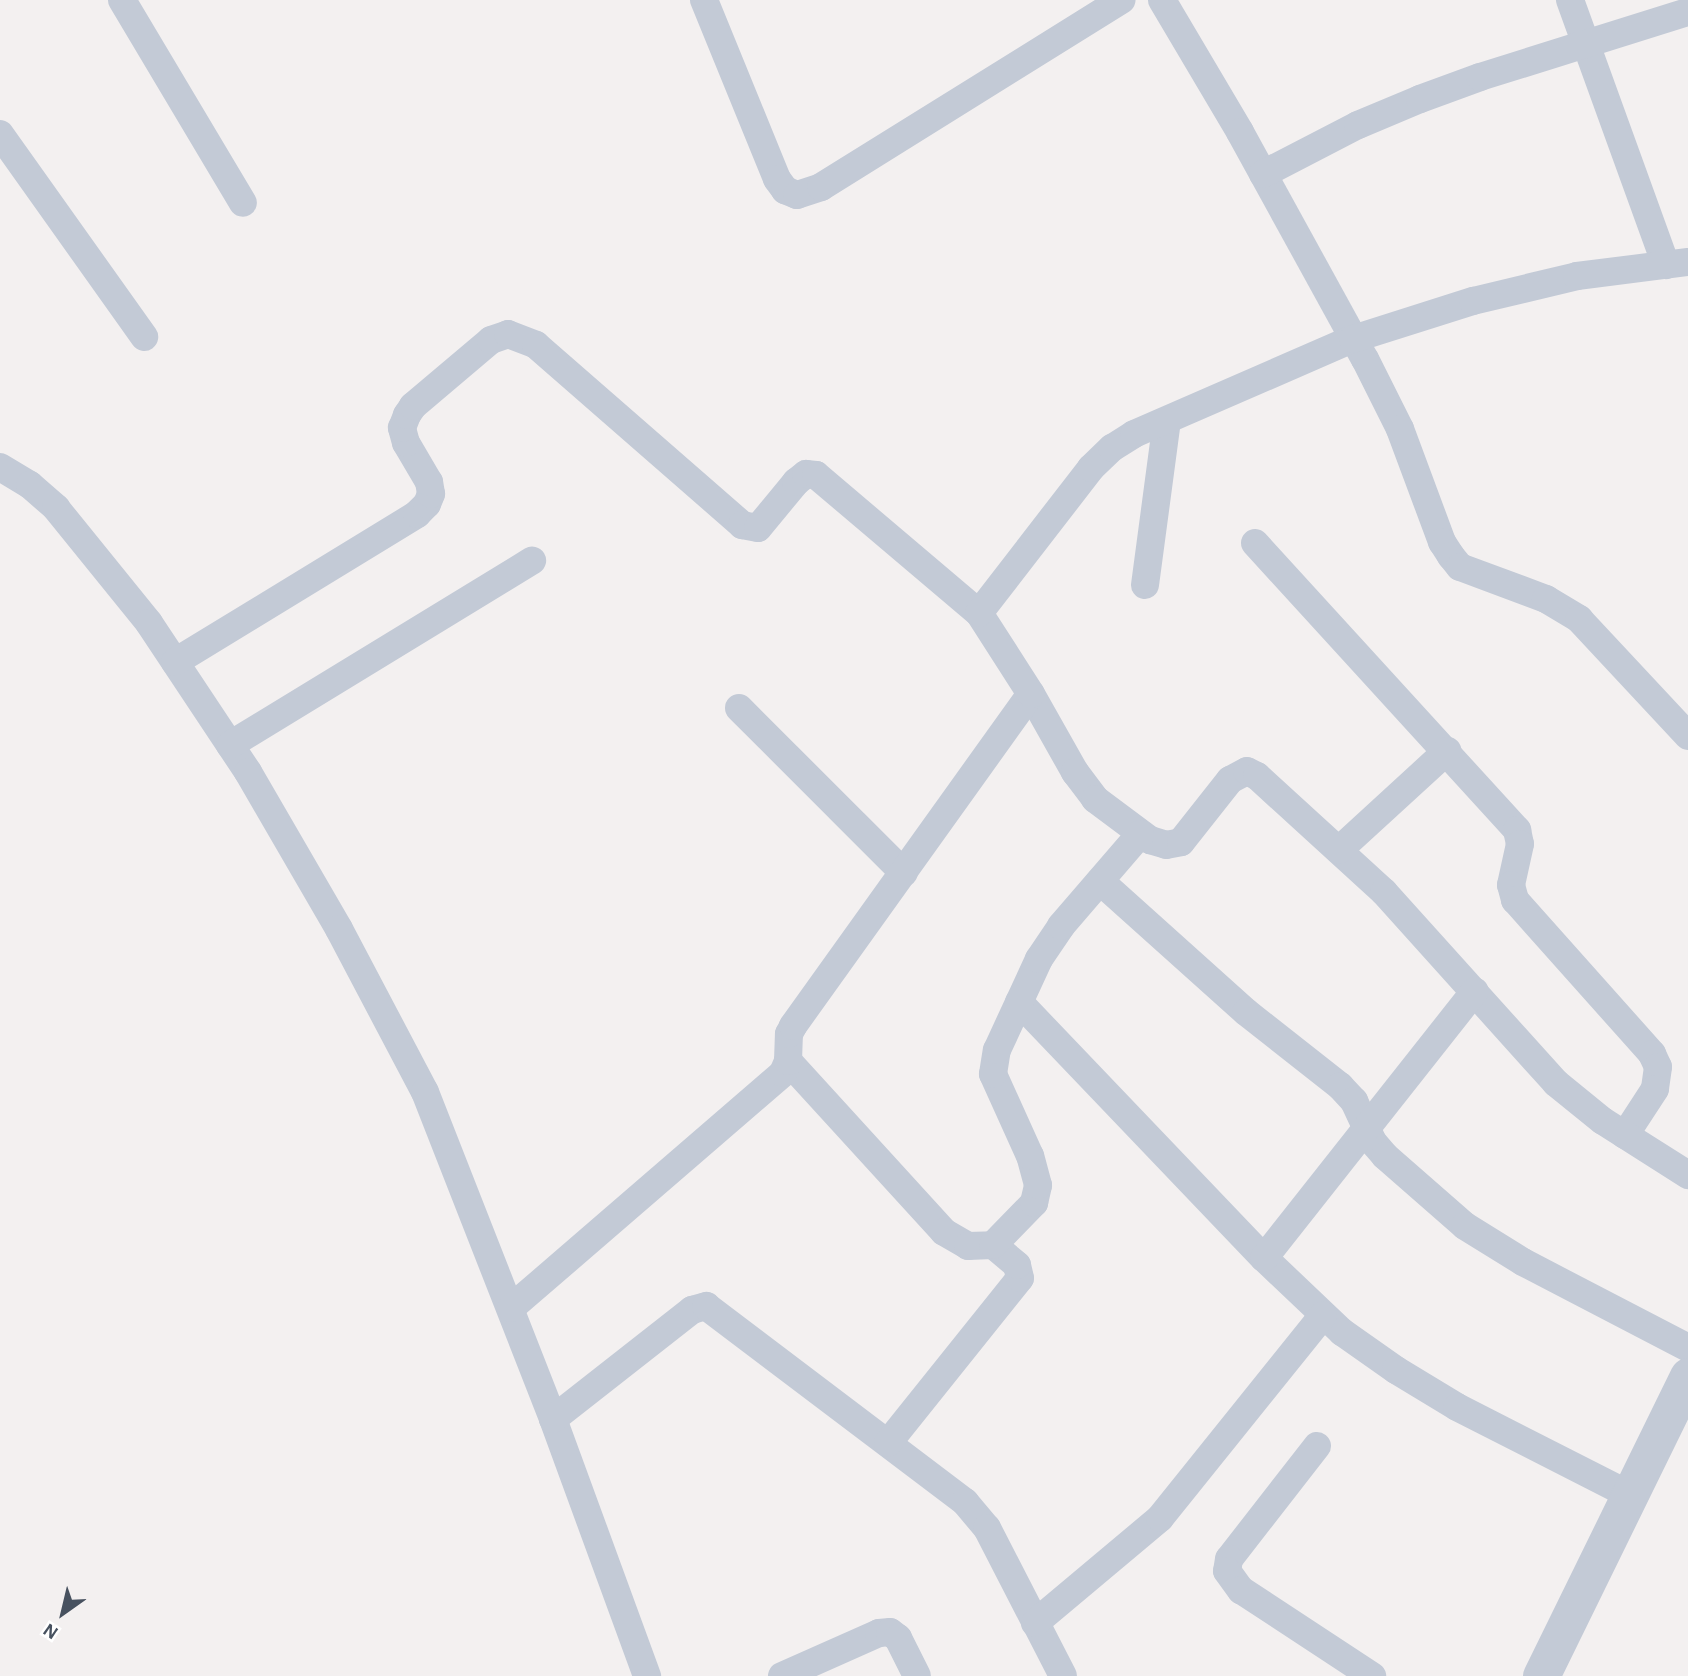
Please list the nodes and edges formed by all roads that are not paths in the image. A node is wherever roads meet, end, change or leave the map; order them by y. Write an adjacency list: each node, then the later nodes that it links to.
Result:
1 (122, 0): 10 (street)
2 (704, 0): 3 (street)
3 (1121, 0)
4 (1162, 0): 9 (street)
5 (1570, 0): 7 (street)
6 (1688, 12): 7 (street)
7 (1585, 46): 9 (street); 11 (street)
8 (0, 134): 12 (street)
9 (1263, 174): 13 (street)
10 (243, 203)
11 (1677, 264): 13 (street)
12 (144, 337)
13 (1353, 339): 14 (street); 23 (street)
14 (1167, 420): 18 (street); 19 (street)
15 (0, 467): 20 (street)
16 (1255, 543): 25 (street)
17 (532, 561): 24 (street)
18 (1145, 585)
19 (979, 613): 20 (street); 21 (street)
20 (175, 662): 24 (street)
21 (1031, 694): 26 (street); 28 (street)
22 (739, 708): 28 (street)
23 (1688, 736)
24 (230, 746): 38 (street)
25 (1447, 751): 27 (street); 34 (street)
26 (1140, 834): 27 (street); 29 (street)
27 (1339, 850): 30 (street)
28 (904, 873): 32 (street)
29 (1100, 881): 31 (street); 33 (street)
30 (1475, 991): 33 (street); 34 (street)
31 (1019, 1002): 36 (street); 37 (street)
32 (788, 1061): 36 (street); 38 (street)
33 (1366, 1129): 37 (street); 40 (street)
34 (1625, 1135): 35 (street)
35 (1688, 1175)
36 (993, 1245): 43 (street)
37 (1265, 1258): 39 (street)
38 (511, 1308): 42 (street)
39 (1323, 1315): 45 (street); 46 (street)
40 (1688, 1348)
41 (1688, 1376): 45 (street)
42 (553, 1419): 43 (street); 47 (street)
43 (888, 1443): 46 (street)
44 (1317, 1446): 51 (street)
45 (1630, 1495): 52 (street)
46 (1035, 1623): 50 (street)
47 (647, 1676)
48 (782, 1676): 49 (street)
49 (917, 1676)
50 (1063, 1676)
51 (1372, 1676)
52 (1541, 1676)

